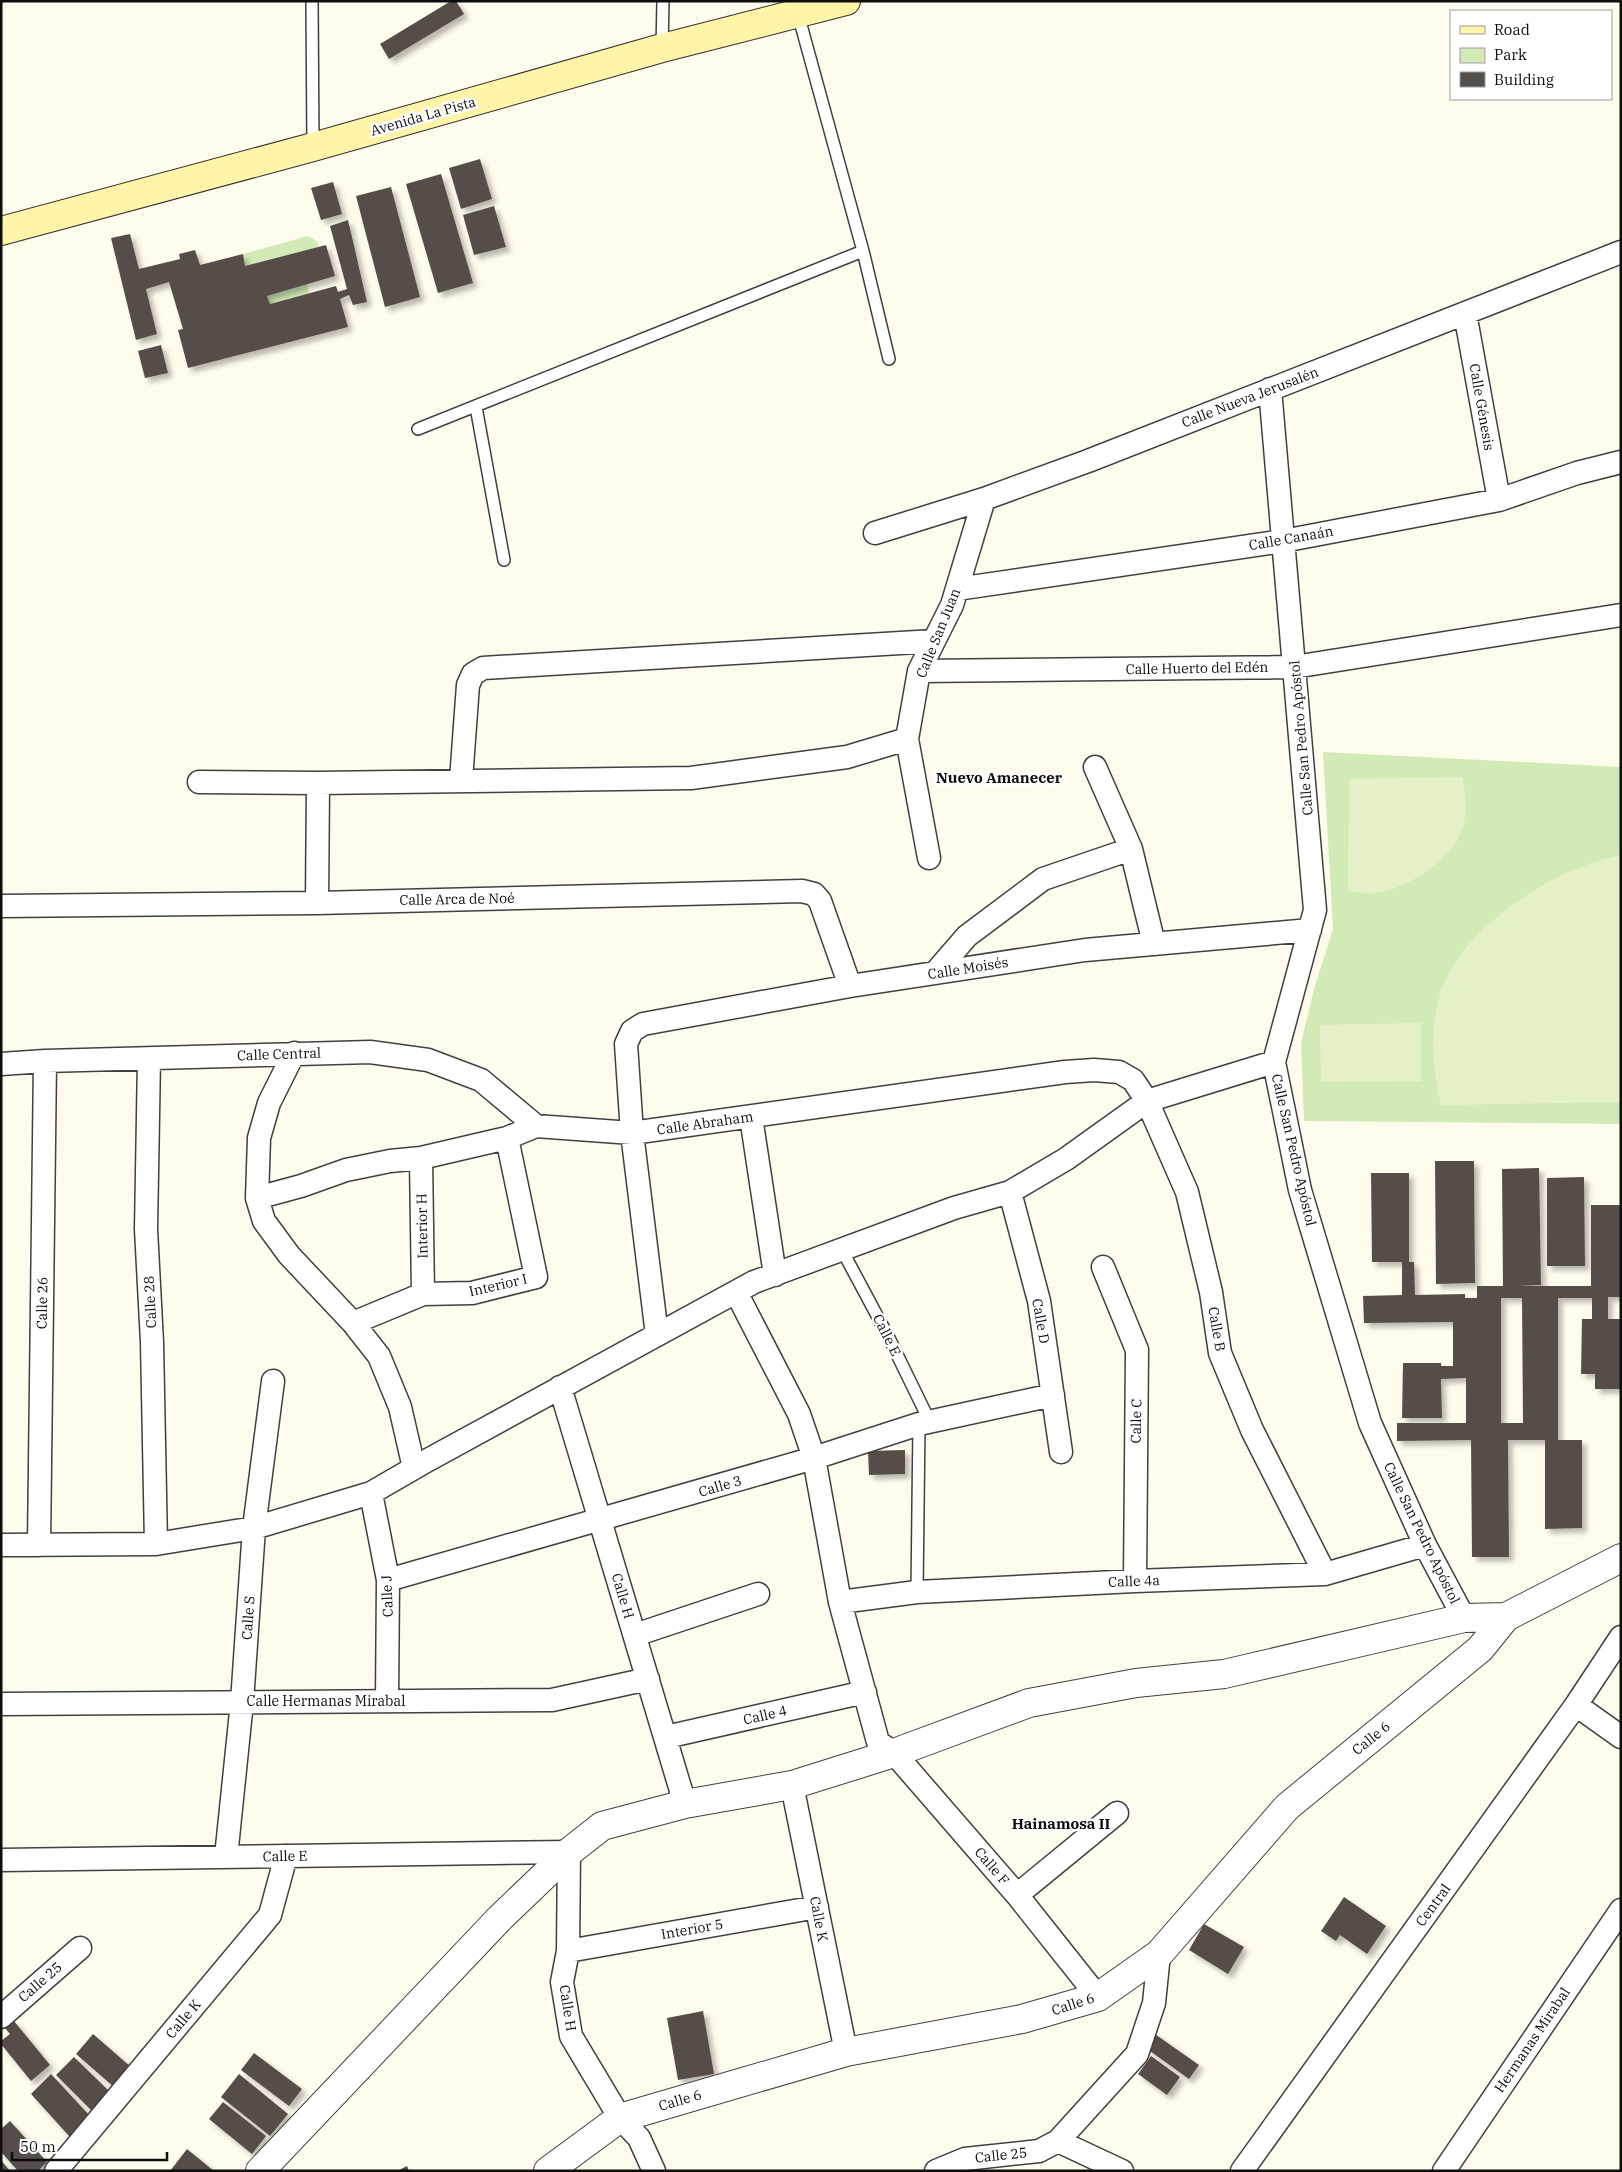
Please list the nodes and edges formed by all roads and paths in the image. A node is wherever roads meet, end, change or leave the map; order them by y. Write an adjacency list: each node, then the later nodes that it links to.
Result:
1 (312, 1): 6 (lane)
2 (662, 1): 5 (lane)
3 (846, 1): 4 (main road, Avenida La Pista)
4 (798, 14): 5 (main road, Avenida La Pista); 8 (lane)
5 (662, 48): 6 (main road, Avenida La Pista)
6 (313, 147): 7 (main road, Avenida La Pista)
7 (1, 231)
8 (863, 251): 11 (lane); 13 (lane)
9 (1621, 252): 10 (street, Calle Nueva Jerusalén)
10 (1465, 313): 12 (street, Calle Nueva Jerusalén); 17 (street, Calle Génesis)
11 (889, 359)
12 (1270, 389): 16 (street, Calle Nueva Jerusalén); 19 (street, Calle San Pedro Apóstol)
13 (476, 407): 14 (lane); 20 (lane)
14 (418, 429)
15 (1621, 462): 17 (street, Calle Canaán)
16 (984, 499): 18 (street, Calle Nueva Jerusalén); 21 (street, Calle San Juan)
17 (1499, 500): 19 (street, Calle Canaán)
18 (875, 533)
19 (1283, 541): 21 (street, Calle Canaán); 24 (street, Calle San Pedro Apóstol)
20 (504, 560)
21 (956, 589): 23 (street, Calle San Juan)
22 (1621, 615): 24 (street, Calle Huerto del Edén)
23 (934, 642): 25 (street, Calle San Juan); 28 (street)
24 (1294, 667): 25 (street, Calle Huerto del Edén); 35 (street, Calle San Pedro Apóstol)
25 (919, 671): 26 (street, Calle San Juan)
26 (907, 740): 28 (street); 32 (street, Calle San Juan)
27 (1095, 767): 31 (street)
28 (461, 780): 30 (street)
29 (199, 782): 30 (street)
30 (318, 783): 33 (street)
31 (1131, 849): 36 (street); 37 (street)
32 (929, 858)
33 (317, 903): 34 (street, Calle Arca de Noé); 38 (street, Calle Arca de Noé)
34 (1, 906)
35 (1310, 930): 36 (street, Calle Moisés); 42 (street, Calle San Pedro Apóstol)
36 (1154, 944): 37 (street, Calle Moisés)
37 (934, 973): 38 (street, Calle Moisés)
38 (850, 986): 47 (street, Calle Moisés)
39 (294, 1053): 40 (street, Calle Central); 46 (street, Calle Central); 51 (street)
40 (149, 1059): 41 (street, Calle Central); 69 (street, Calle 28)
41 (45, 1061): 43 (street, Calle Central); 70 (street, Calle 26)
42 (1274, 1062): 44 (street); 71 (street, Calle San Pedro Apóstol)
43 (1, 1064)
44 (1147, 1101): 45 (street, Calle Abraham); 50 (street); 74 (street, Calle B)
45 (751, 1117): 47 (street, Calle Abraham); 54 (street)
46 (536, 1126): 47 (street, Calle Abraham); 48 (street, Calle Abraham)
47 (632, 1133): 58 (street)
48 (507, 1138): 49 (street, Calle Abraham); 56 (street, Interior I)
49 (421, 1158): 51 (street, Calle Abraham); 56 (street, Interior H)
50 (1010, 1192): 52 (street); 61 (street, Calle D)
51 (257, 1198): 57 (street)
52 (842, 1250): 54 (street); 62 (lane, Calle E)
53 (1103, 1267): 76 (street, Calle C)
54 (775, 1275): 55 (street)
55 (736, 1292): 58 (street); 64 (street)
56 (423, 1294): 57 (street, Interior I)
57 (353, 1323): 65 (street)
58 (658, 1335): 60 (street)
59 (273, 1380): 68 (street, Calle S)
60 (560, 1387): 65 (street); 67 (street, Calle H)
61 (1053, 1395): 62 (street, Calle 3); 63 (street, Calle D)
62 (925, 1423): 64 (street, Calle 3); 77 (lane, Calle E)
63 (1061, 1452)
64 (814, 1458): 67 (street, Calle 3); 79 (street)
65 (414, 1468): 66 (street)
66 (371, 1493): 68 (street); 75 (street, Calle J)
67 (600, 1521): 75 (street, Calle 3); 82 (street, Calle H)
68 (254, 1528): 69 (street); 87 (street, Calle S)
69 (156, 1544): 70 (street)
70 (39, 1545): 72 (street)
71 (1425, 1545): 74 (street, Calle 4a); 81 (street, Calle San Pedro Apóstol)
72 (1, 1546)
73 (1621, 1558): 80 (street)
74 (1325, 1574): 76 (street, Calle 4a)
75 (388, 1580): 86 (street, Calle J)
76 (1135, 1581): 77 (street, Calle 4a)
77 (917, 1592): 79 (street, Calle 4a)
78 (758, 1594): 82 (street)
79 (840, 1602): 85 (street)
80 (1506, 1617): 81 (street); 105 (street, Calle 6)
81 (1464, 1618): 92 (street)
82 (635, 1635): 84 (street, Calle H)
83 (1621, 1637): 89 (street, Central)
84 (648, 1679): 86 (street, Calle Hermanas Mirabal); 90 (street, Calle H)
85 (865, 1692): 90 (street, Calle 4); 92 (street)
86 (387, 1701): 87 (street, Calle Hermanas Mirabal)
87 (242, 1702): 88 (street, Calle Hermanas Mirabal); 98 (street, Calle S)
88 (1, 1704)
89 (1576, 1706): 91 (street); 118 (street, Central)
90 (666, 1737): 94 (street, Calle H)
91 (1621, 1737)
92 (886, 1747): 93 (street); 100 (street, Calle F)
93 (792, 1785): 94 (street); 101 (street, Calle K)
94 (685, 1804): 96 (street)
95 (1117, 1813): 100 (street)
96 (569, 1852): 97 (street, Calle E); 104 (street, Calle H); 112 (street)
97 (286, 1856): 98 (street, Calle E); 111 (street, Calle K)
98 (226, 1857): 99 (street, Calle E)
99 (1, 1860)
100 (1017, 1895): 106 (street, Calle F)
101 (817, 1907): 104 (street, Interior 5); 108 (street, Calle K)
102 (1621, 1910): 119 (street, Hermanas Mirabal)
103 (80, 1948): 107 (street, Calle 25)
104 (568, 1951): 109 (street, Calle H)
105 (1159, 1954): 106 (street, Calle 6); 110 (street)
106 (1098, 1997): 108 (street, Calle 6)
107 (1, 2017)
108 (846, 2052): 109 (street, Calle 6)
109 (620, 2118): 113 (street, Calle 6); 114 (street, Calle H)
110 (1049, 2146): 115 (street, Calle 25); 116 (street); 117 (street)
111 (56, 2171)
112 (260, 2171)
113 (548, 2171)
114 (654, 2171)
115 (936, 2171)
116 (1026, 2171)
117 (1122, 2171)
118 (1242, 2171)
119 (1444, 2171)

